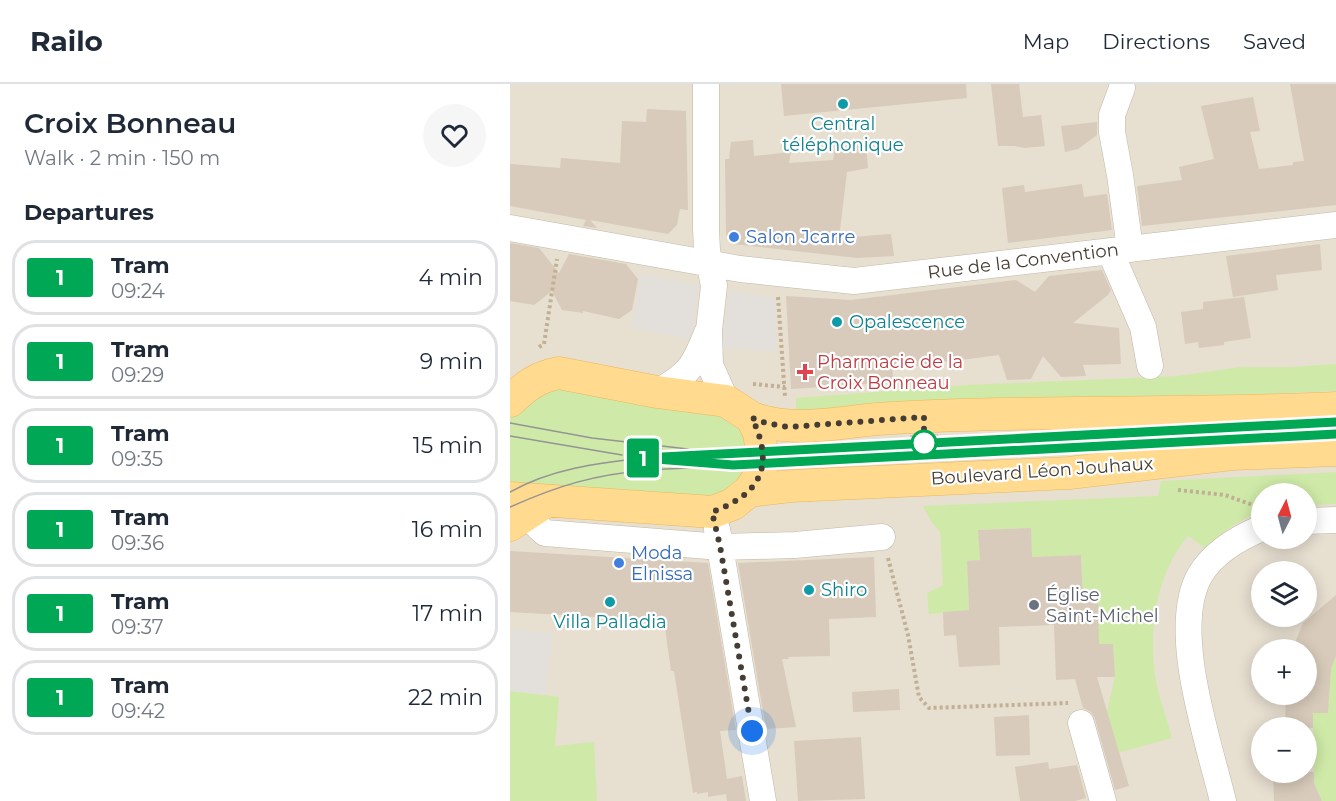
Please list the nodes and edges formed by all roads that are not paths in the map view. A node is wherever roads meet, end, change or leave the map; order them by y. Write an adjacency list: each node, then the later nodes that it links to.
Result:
1 (706, 84): 6 (street)
2 (1122, 88): 5 (street)
3 (1336, 225): 5 (street, Rue de la Convention)
4 (510, 228): 6 (street, Rue de la Convention)
5 (1120, 250): 6 (street, Rue de la Convention); 8 (street)
6 (710, 264): 7 (street)
7 (709, 330): 9 (street); 11 (street)
8 (1150, 366)
9 (657, 392): 10 (main road); 11 (main road)
10 (514, 394)
11 (726, 401): 13 (main road)
12 (1336, 408): 13 (main road)
13 (752, 418): 15 (main road)
14 (1336, 450): 15 (main road, Boulevard Léon Jouhaux)
15 (749, 492): 17 (main road)
16 (525, 509): 17 (main road); 22 (street)
17 (712, 512): 22 (street)
18 (1336, 520): 19 (street)
19 (1317, 521)
20 (1251, 534): 26 (street)
21 (882, 537): 22 (street)
22 (720, 546): 24 (street)
23 (1081, 723): 25 (street)
24 (763, 801)
25 (1103, 801)
26 (1223, 801)

